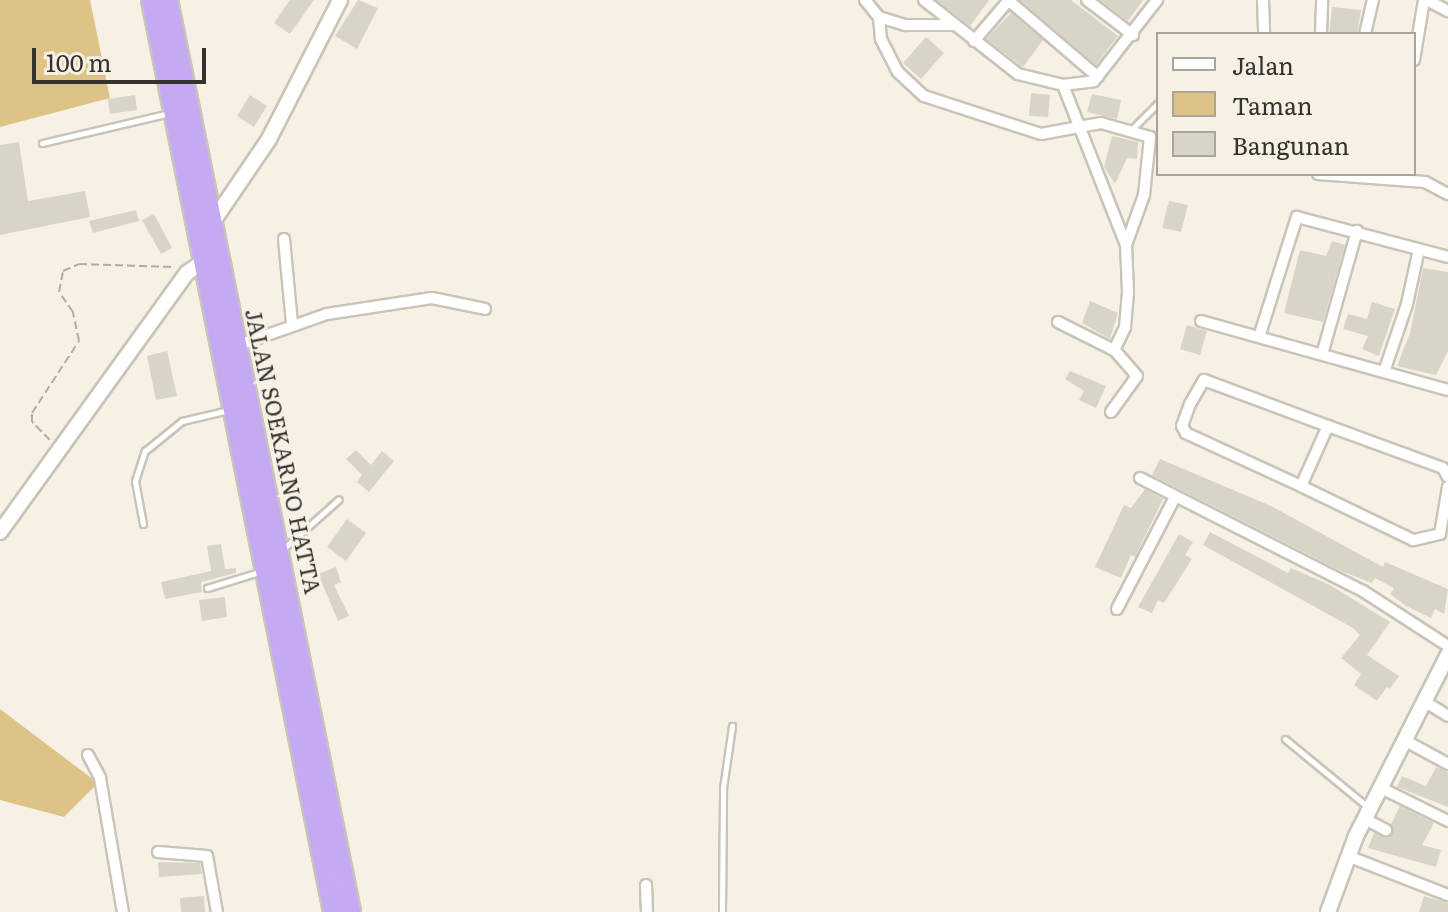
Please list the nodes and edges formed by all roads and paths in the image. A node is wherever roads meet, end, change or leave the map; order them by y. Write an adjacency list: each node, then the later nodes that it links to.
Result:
1 (151, 0): 25 (highway, JALAN SOEKARNO HATTA)
2 (168, 0): 32 (highway, JALAN SOEKARNO HATTA)
3 (340, 0): 32 (street)
4 (865, 0): 14 (street)
5 (924, 0): 15 (street)
6 (1008, 0): 20 (street); 22 (street)
7 (1087, 0): 19 (street)
8 (1157, 0): 19 (street)
9 (1263, 0): 16 (street)
10 (1322, 0): 17 (street)
11 (1373, 0): 18 (street)
12 (1426, 0): 13 (street); 21 (street)
13 (1448, 11)
14 (879, 17): 15 (street); 26 (street)
15 (954, 25): 20 (street)
16 (1264, 32)
17 (1321, 32)
18 (1365, 32)
19 (1133, 35): 22 (street)
20 (974, 41): 23 (street)
21 (1416, 50)
22 (1098, 77): 23 (street)
23 (1063, 85): 26 (street)
24 (1156, 105): 27 (lane)
25 (175, 112): 28 (lane); 38 (highway, JALAN SOEKARNO HATTA)
26 (1080, 128): 27 (street); 35 (street)
27 (1133, 128): 35 (street)
28 (42, 143)
29 (1377, 176): 30 (street)
30 (1406, 177): 31 (street)
31 (1448, 194)
32 (214, 220): 45 (highway, JALAN SOEKARNO HATTA)
33 (1357, 231): 36 (street); 44 (street); 47 (street)
34 (284, 239): 43 (street)
35 (1126, 245): 46 (street)
36 (1419, 249): 37 (street); 48 (street)
37 (1448, 257)
38 (204, 261): 39 (street); 50 (highway, JALAN SOEKARNO HATTA)
39 (187, 273): 53 (street); 53 (path)
40 (485, 309): 43 (street)
41 (1201, 321): 44 (street)
42 (1058, 322): 46 (street)
43 (292, 324): 45 (street)
44 (1260, 334): 47 (street)
45 (236, 346): 63 (highway, JALAN SOEKARNO HATTA)
46 (1114, 350): 51 (street)
47 (1323, 351): 48 (street)
48 (1384, 372): 49 (street)
49 (1447, 387)
50 (234, 408): 60 (lane); 64 (highway, JALAN SOEKARNO HATTA)
51 (1111, 412)
52 (1328, 426): 54 (street); 56 (street); 56 (street)
53 (59, 450): 61 (street)
54 (1448, 477)
55 (1140, 478): 59 (street)
56 (1301, 486): 62 (street)
57 (1448, 487): 62 (street)
58 (339, 499): 63 (lane)
59 (1174, 499): 66 (street); 67 (street)
60 (143, 524)
61 (0, 532)
62 (1444, 536)
63 (281, 551): 87 (highway, JALAN SOEKARNO HATTA)
64 (266, 570): 65 (lane); 86 (highway, JALAN SOEKARNO HATTA)
65 (207, 588)
66 (1117, 609)
67 (1448, 646)
68 (1446, 665): 69 (street)
69 (1424, 701): 70 (street); 73 (street)
70 (1448, 716)
71 (732, 726): 89 (lane)
72 (1285, 739): 77 (lane)
73 (1404, 740): 75 (street); 76 (street)
74 (88, 755): 84 (street)
75 (1448, 764)
76 (1381, 788): 77 (street); 78 (street)
77 (1367, 814): 79 (street); 81 (street)
78 (1448, 821)
79 (1386, 830)
80 (158, 852): 85 (street)
81 (1350, 857): 83 (street); 90 (street)
82 (646, 885): 88 (street)
83 (1448, 895)
84 (123, 912)
85 (217, 912)
86 (333, 912)
87 (351, 912)
88 (647, 912)
89 (722, 912)
90 (1328, 912)

